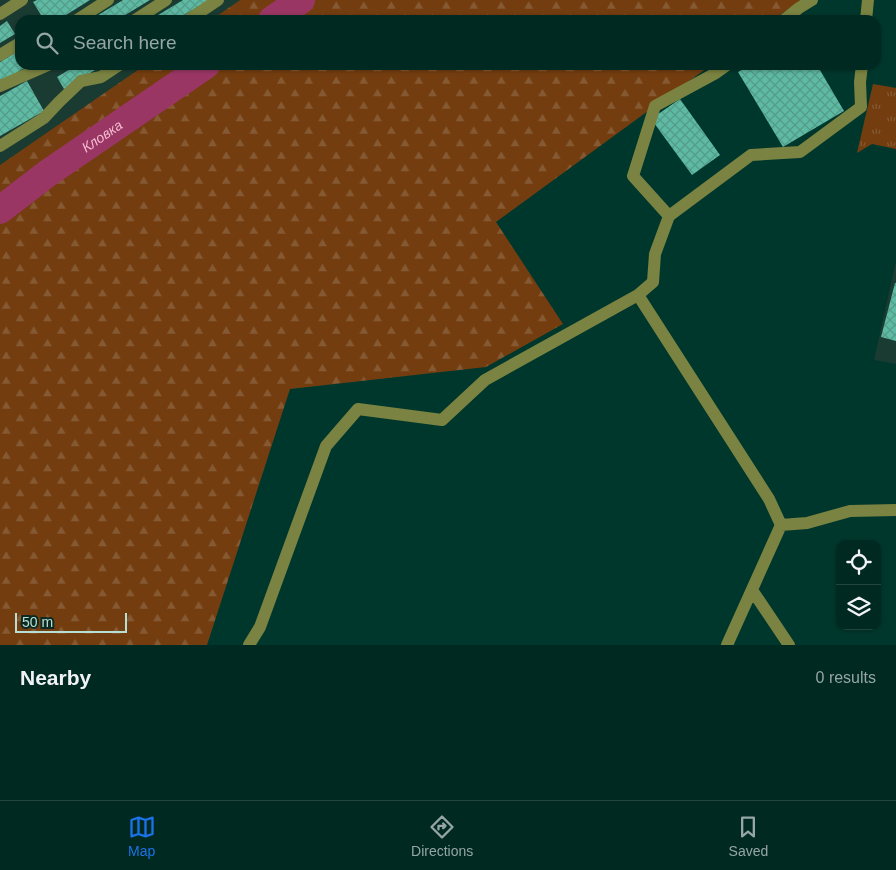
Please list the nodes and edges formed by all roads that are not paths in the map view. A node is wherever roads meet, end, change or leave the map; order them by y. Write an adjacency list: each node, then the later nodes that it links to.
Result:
1 (22, 0): 7 (lane)
2 (108, 0): 8 (lane)
3 (166, 0): 9 (lane)
4 (218, 0): 10 (lane)
5 (812, 0): 11 (lane)
6 (868, 0): 12 (lane)
7 (0, 14)
8 (85, 15)
9 (143, 15)
10 (196, 15)
11 (790, 15)
12 (866, 15)
13 (15, 46): 14 (lane)
14 (0, 55)
15 (37, 70): 19 (lane)
16 (112, 70): 20 (lane)
17 (720, 70): 21 (lane)
18 (861, 70): 21 (lane)
19 (0, 86)
20 (0, 146)
21 (669, 216): 22 (lane)
22 (638, 295): 24 (lane); 26 (lane)
23 (896, 510): 24 (lane)
24 (781, 525): 25 (lane)
25 (752, 590): 27 (lane); 28 (lane)
26 (249, 645)
27 (727, 645)
28 (789, 645)

